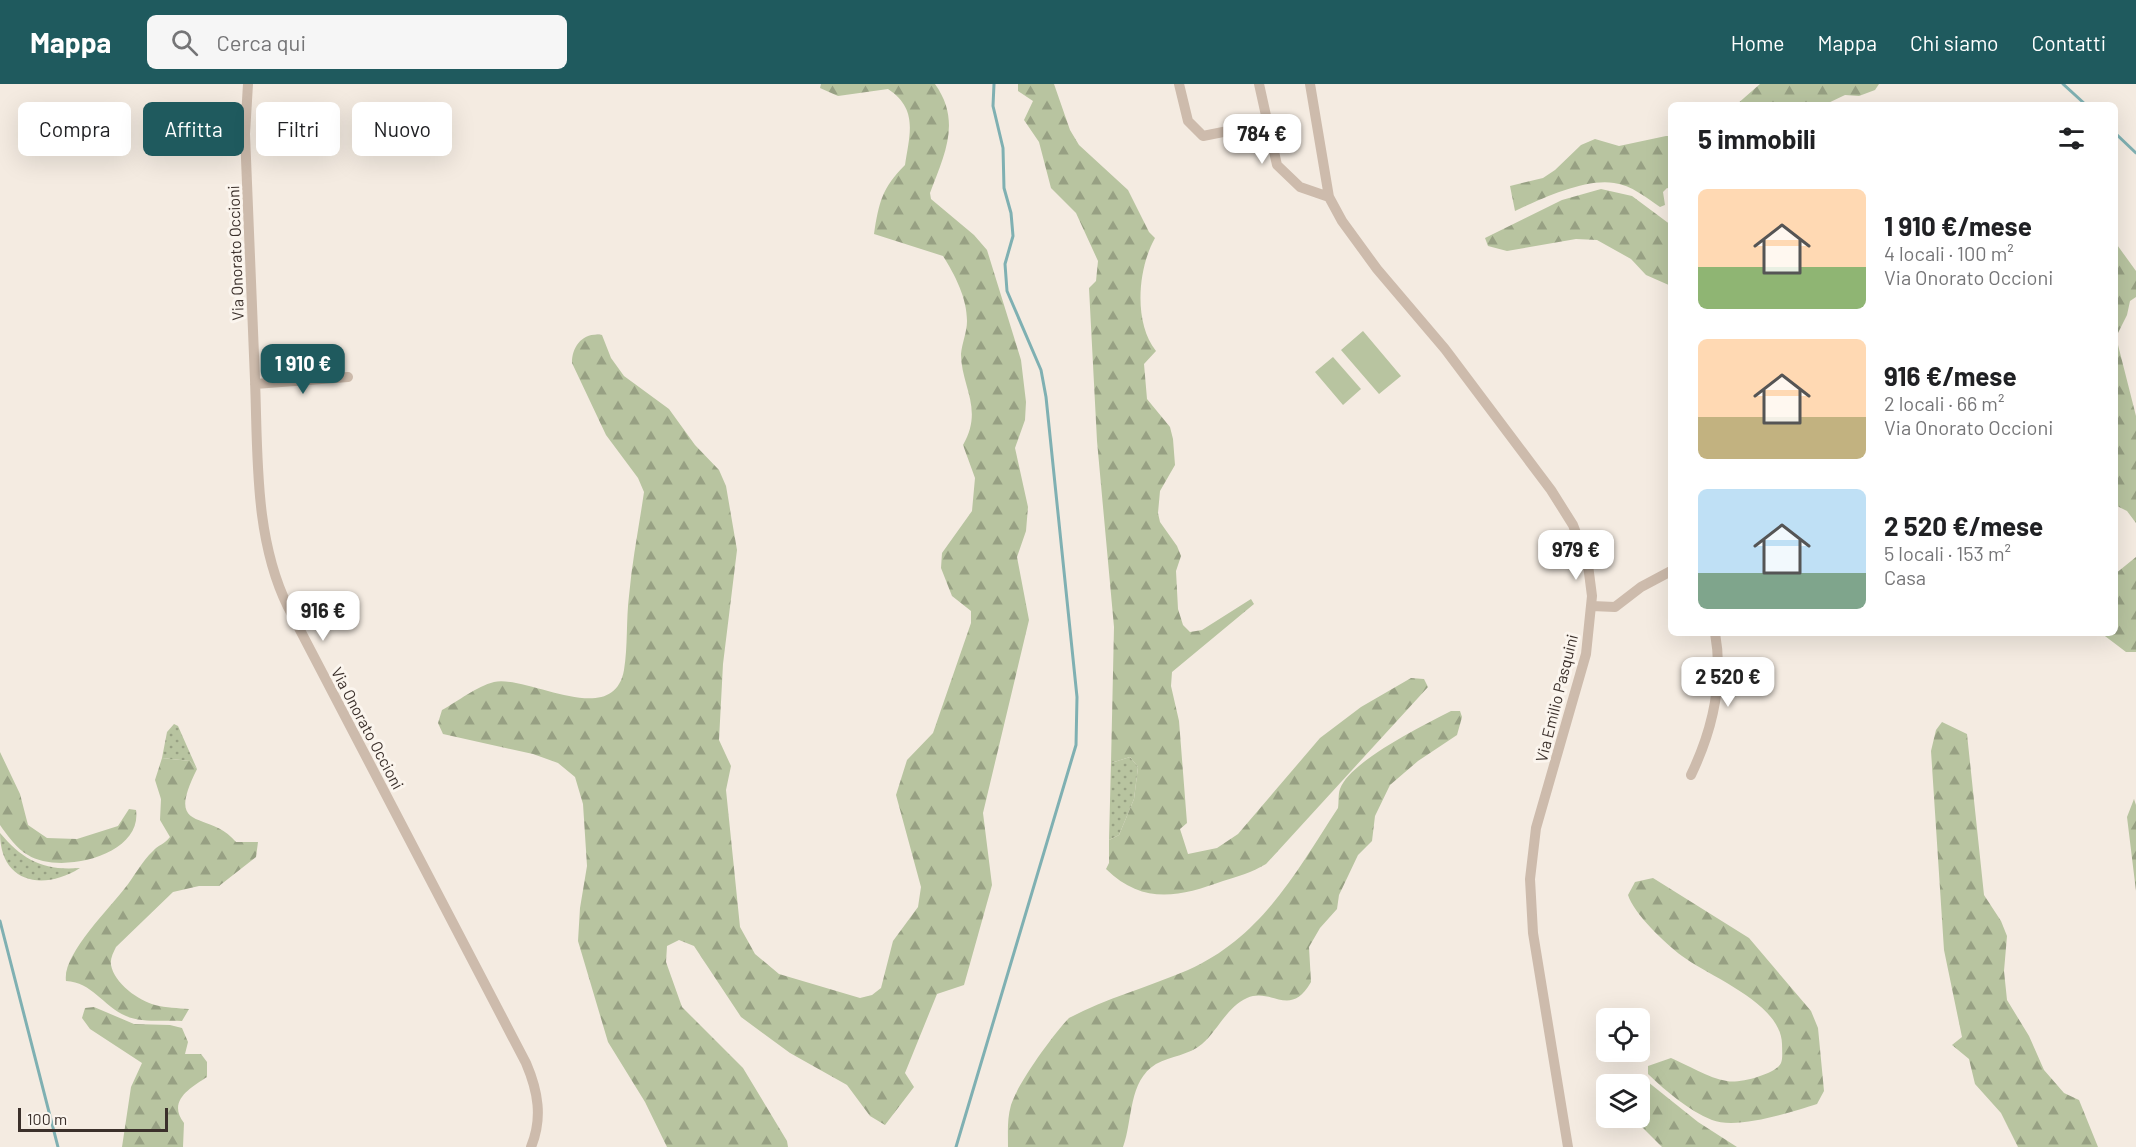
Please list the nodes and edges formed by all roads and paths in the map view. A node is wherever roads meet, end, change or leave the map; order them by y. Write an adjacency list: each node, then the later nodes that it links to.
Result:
1 (248, 84): 8 (street, Via Onorato Occioni)
2 (1179, 84): 5 (street)
3 (1259, 84): 5 (street)
4 (1310, 84): 6 (street, Via Emilio Pasquini)
5 (1268, 123): 6 (street)
6 (1329, 197): 10 (street, Via Emilio Pasquini)
7 (348, 377): 8 (street)
8 (255, 384): 13 (street, Via Onorato Occioni)
9 (1668, 573): 10 (street)
10 (1592, 606): 14 (street, Via Emilio Pasquini)
11 (1715, 636): 12 (street)
12 (1690, 776)
13 (531, 1147)
14 (1568, 1147)

